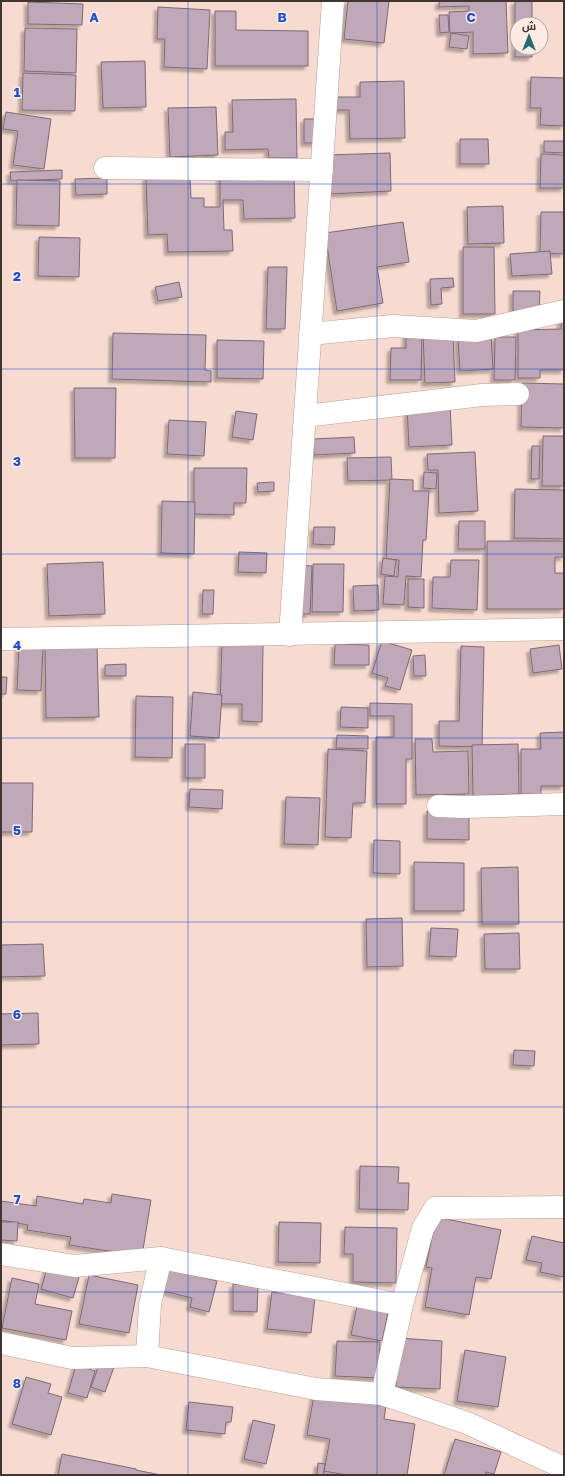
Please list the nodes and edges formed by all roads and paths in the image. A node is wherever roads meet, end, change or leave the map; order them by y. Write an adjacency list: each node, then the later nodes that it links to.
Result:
1 (333, 1): 3 (street)
2 (105, 168): 3 (street)
3 (322, 170): 5 (street)
4 (564, 311): 5 (street)
5 (310, 334): 7 (street)
6 (518, 394): 7 (street)
7 (304, 416): 9 (street)
8 (564, 629): 9 (street)
9 (290, 635): 10 (street)
10 (1, 639)
11 (564, 804): 12 (street)
12 (438, 806)
13 (564, 1207): 16 (street)
14 (1, 1254): 15 (street)
15 (161, 1258): 16 (street); 18 (street)
16 (402, 1305): 19 (street)
17 (1, 1343): 18 (street)
18 (147, 1356): 19 (street)
19 (382, 1394): 20 (street)
20 (564, 1468)

